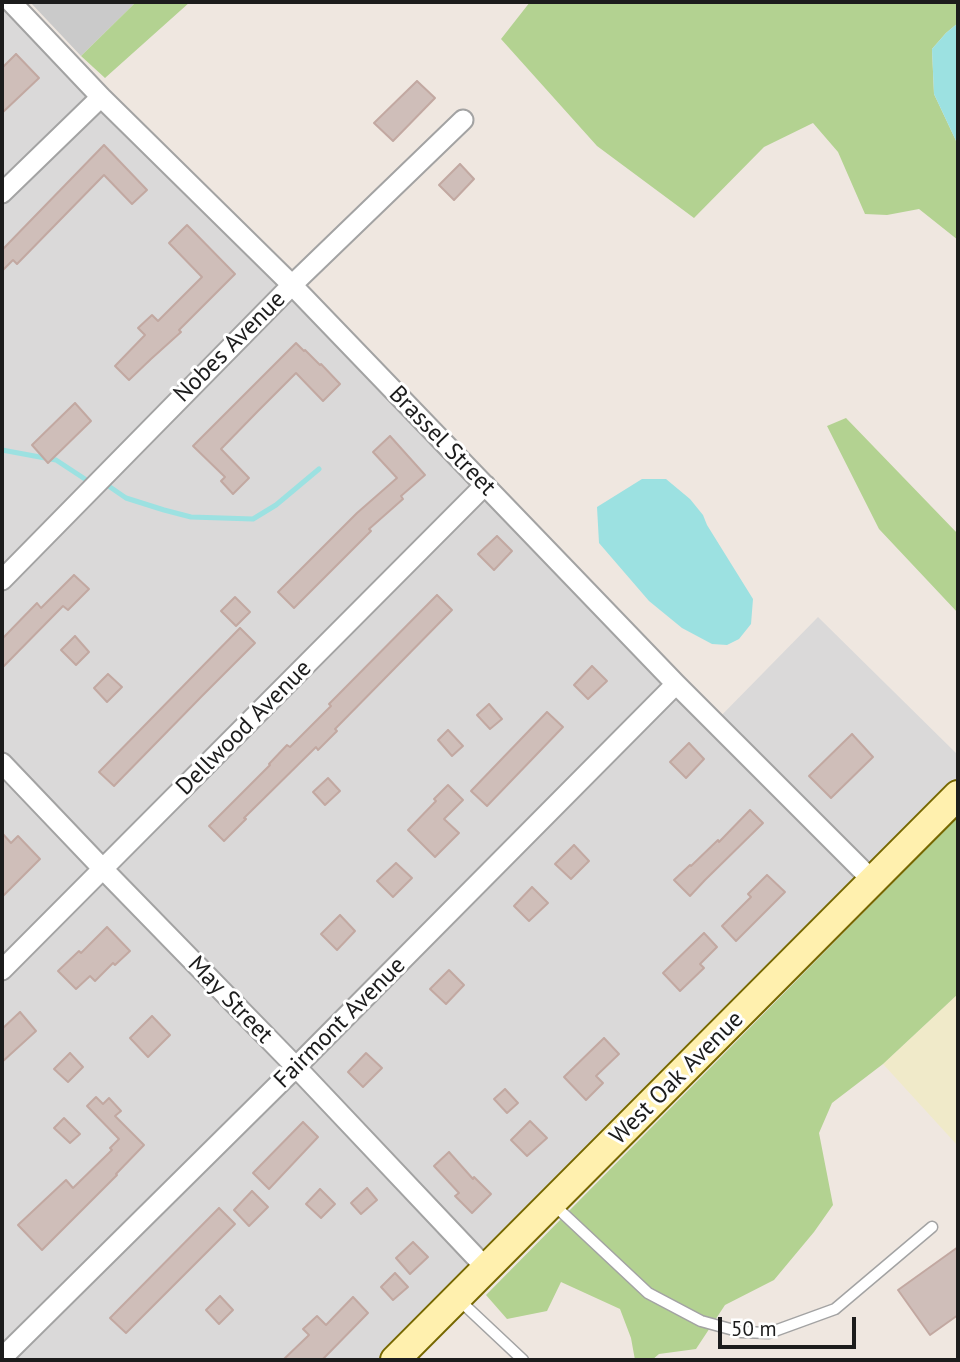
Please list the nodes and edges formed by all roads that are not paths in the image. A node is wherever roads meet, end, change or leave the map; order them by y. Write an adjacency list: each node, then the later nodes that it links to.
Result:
1 (11, 2): 2 (street, Brassel Street)
2 (101, 97): 4 (street); 5 (street, Brassel Street)
3 (463, 120): 5 (street, Nobes Avenue)
4 (2, 193)
5 (292, 285): 6 (street, Brassel Street); 7 (street, Nobes Avenue)
6 (485, 485): 8 (street, Brassel Street); 11 (street, Dellwood Avenue)
7 (2, 580)
8 (676, 684): 12 (street, Brassel Street); 14 (street, Fairmont Avenue)
9 (2, 762): 11 (street, May Street)
10 (958, 795): 12 (street, West Oak Avenue)
11 (103, 869): 13 (street, Dellwood Avenue); 14 (street, May Street)
12 (873, 881): 15 (street, West Oak Avenue)
13 (2, 970)
14 (296, 1067): 17 (street, May Street); 19 (street, Fairmont Avenue)
15 (551, 1203): 16 (lane); 17 (street, West Oak Avenue)
16 (932, 1227)
17 (486, 1268): 18 (street, West Oak Avenue)
18 (457, 1298): 20 (street, West Oak Avenue); 21 (lane)
19 (2, 1358)
20 (395, 1360)
21 (523, 1360)

